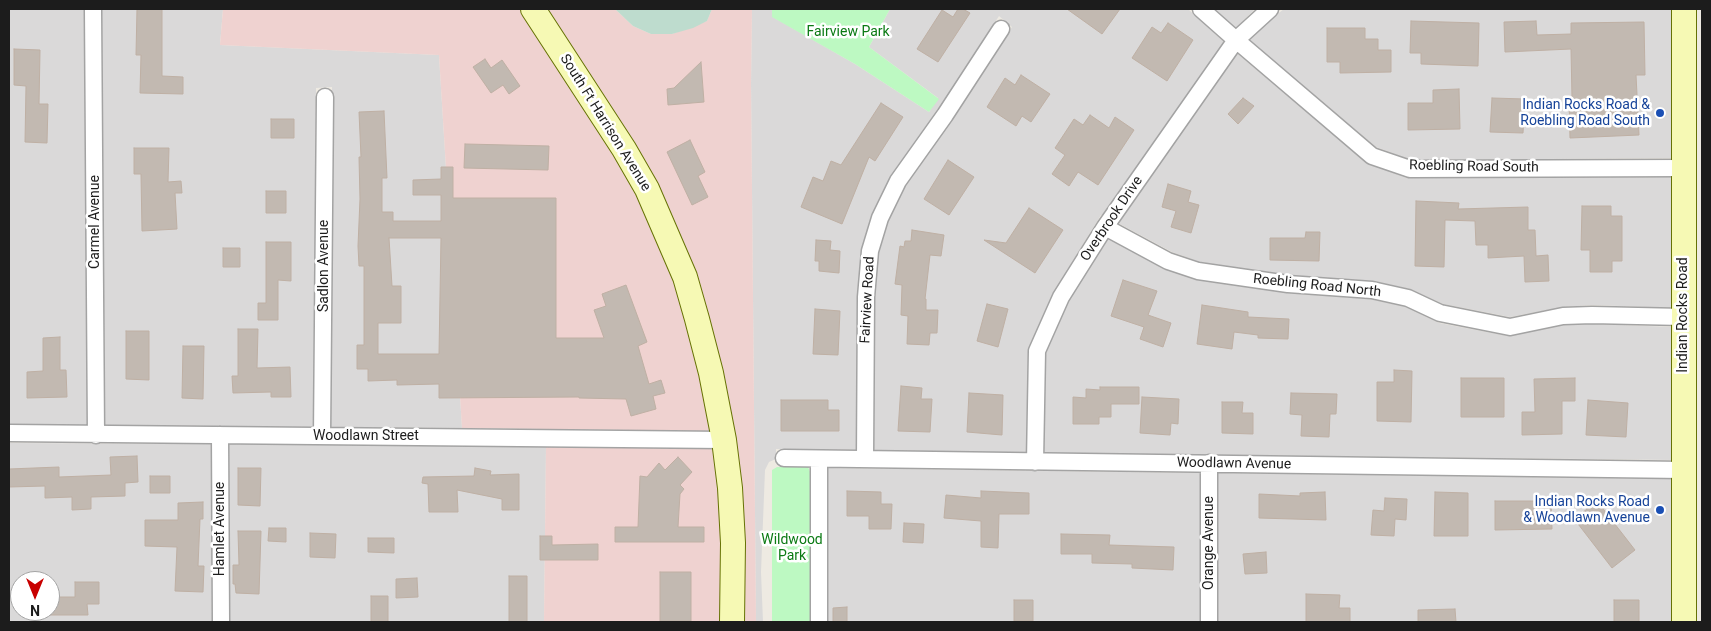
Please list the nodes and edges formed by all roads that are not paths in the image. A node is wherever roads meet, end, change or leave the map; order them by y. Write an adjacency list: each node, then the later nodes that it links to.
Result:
1 (93, 9): 13 (street, Carmel Avenue)
2 (533, 9): 16 (main road, South Ft Harrison Avenue)
3 (1201, 9): 7 (street, Roebling Road South)
4 (1270, 9): 7 (street, Overbrook Drive)
5 (1684, 9): 9 (main road, Indian Rocks Road)
6 (1001, 28): 19 (street, Fairview Road)
7 (1236, 40): 9 (street, Roebling Road South); 10 (street, Overbrook Drive)
8 (325, 97): 15 (street, Sadlon Avenue)
9 (1683, 168): 11 (main road, Indian Rocks Road)
10 (1105, 227): 11 (street, Roebling Road North); 20 (street, Overbrook Drive)
11 (1683, 318): 22 (main road, Indian Rocks Road)
12 (9, 433): 13 (street, Woodlawn Street)
13 (96, 434): 14 (street, Woodlawn Street)
14 (220, 435): 15 (street, Woodlawn Street); 23 (street, Hamlet Avenue)
15 (322, 436): 16 (street, Woodlawn Street)
16 (724, 440): 24 (main road, South Ft Harrison Avenue)
17 (784, 458): 18 (street, Woodlawn Avenue)
18 (820, 459): 19 (street, Woodlawn Avenue); 25 (street)
19 (865, 459): 20 (street, Woodlawn Avenue)
20 (1035, 462): 21 (street, Woodlawn Avenue)
21 (1209, 464): 22 (street, Woodlawn Avenue); 26 (street, Orange Avenue)
22 (1683, 470): 27 (main road, Indian Rocks Road)
23 (221, 622)
24 (732, 622)
25 (820, 622)
26 (1209, 622)
27 (1684, 622)

